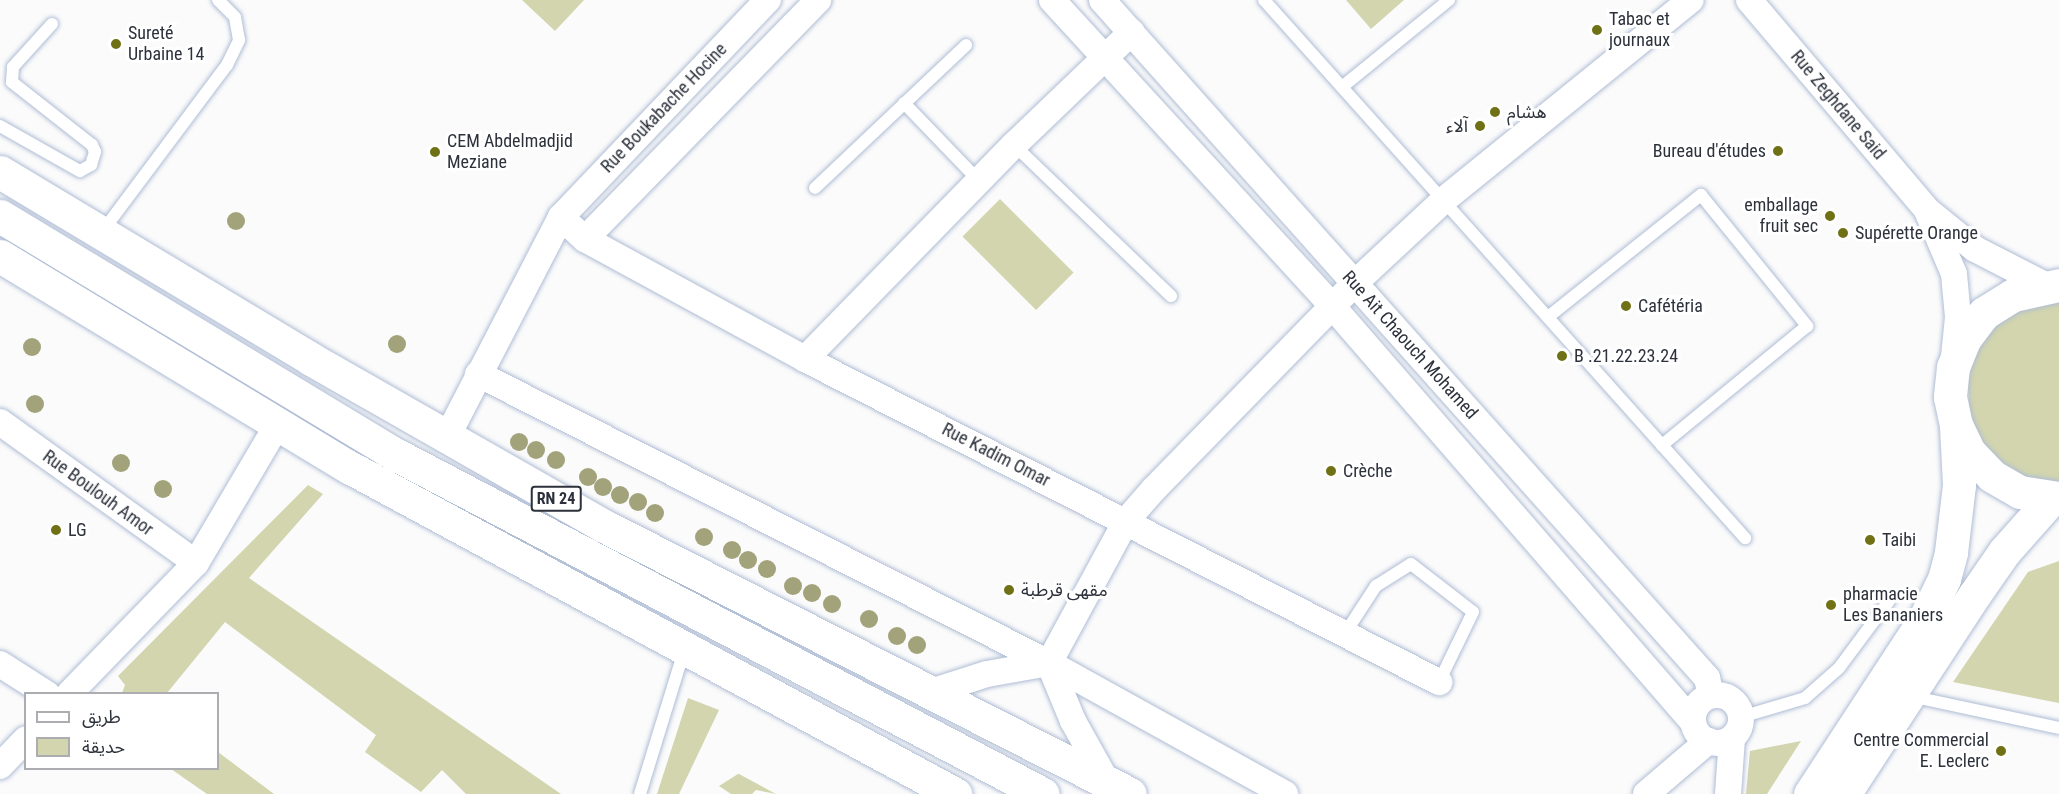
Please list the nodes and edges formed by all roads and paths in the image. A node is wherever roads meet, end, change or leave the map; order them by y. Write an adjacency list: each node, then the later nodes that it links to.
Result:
1 (218, 0): 25 (lane)
2 (768, 0): 24 (street, Rue Boukabache Hocine)
3 (818, 0): 26 (street)
4 (1052, 0): 13 (street)
5 (1102, 0): 11 (street, Rue Ait Chaouch Mohamed)
6 (1264, 0): 14 (lane)
7 (1449, 0): 14 (lane)
8 (1691, 0): 21 (street)
9 (1749, 0): 22 (street, Rue Zeghdane Said)
10 (52, 24): 16 (lane)
11 (1132, 32): 13 (street); 28 (street, Rue Ait Chaouch Mohamed)
12 (966, 45): 15 (lane)
13 (1105, 56): 17 (street); 31 (street)
14 (1342, 87): 21 (lane)
15 (904, 103): 19 (lane); 20 (lane)
16 (0, 126)
17 (1014, 145): 19 (street); 30 (lane)
18 (0, 172): 25 (main road, RN 24)
19 (980, 182): 33 (street)
20 (815, 188)
21 (1445, 200): 28 (street); 32 (lane)
22 (1927, 210): 29 (street); 34 (street)
23 (0, 216): 64 (main road, RN 24)
24 (561, 217): 26 (street, Rue Kadim Omar); 35 (street, Rue Boukabache Hocine)
25 (101, 232): 39 (main road, RN 24)
26 (585, 239): 33 (street, Rue Kadim Omar)
27 (0, 256): 37 (main road)
28 (1355, 284): 31 (street); 54 (street, Rue Ait Chaouch Mohamed)
29 (2052, 285): 34 (main road)
30 (1171, 296)
31 (1333, 307): 42 (street); 56 (street)
32 (1548, 317): 40 (lane); 40 (lane)
33 (806, 359): 42 (street, Rue Kadim Omar)
34 (1953, 367): 38 (main road)
35 (478, 374): 39 (street, Rue Boukabache Hocine); 48 (street)
36 (0, 422): 44 (street, Rue Boulouh Amor)
37 (278, 424): 44 (street); 47 (main road)
38 (1956, 425): 41 (main road); 68 (main road)
39 (447, 437): 53 (main road, RN 24)
40 (1662, 445): 43 (lane)
41 (2056, 498): 55 (main road)
42 (1126, 521): 46 (street, Rue Kadim Omar); 48 (street)
43 (1745, 538)
44 (196, 563): 52 (street)
45 (1889, 601): 58 (lane)
46 (1344, 634): 50 (street, Rue Kadim Omar); 50 (lane)
47 (684, 651): 62 (lane); 63 (main road)
48 (1049, 663): 53 (street); 61 (street); 65 (street)
49 (0, 664): 51 (street)
50 (1439, 682)
51 (45, 692)
52 (70, 692)
53 (931, 692): 61 (main road, RN 24)
54 (1711, 695): 56 (street); 58 (street)
55 (1909, 696): 57 (lane); 69 (main road)
56 (1692, 721): 58 (street)
57 (2059, 728)
58 (1727, 732): 66 (street); 67 (street)
59 (24, 741): 60 (street)
60 (0, 766)
61 (1119, 788)
62 (640, 794)
63 (955, 794)
64 (1043, 794)
65 (1285, 794)
66 (1646, 794)
67 (1728, 794)
68 (1810, 794)
69 (1845, 794)

